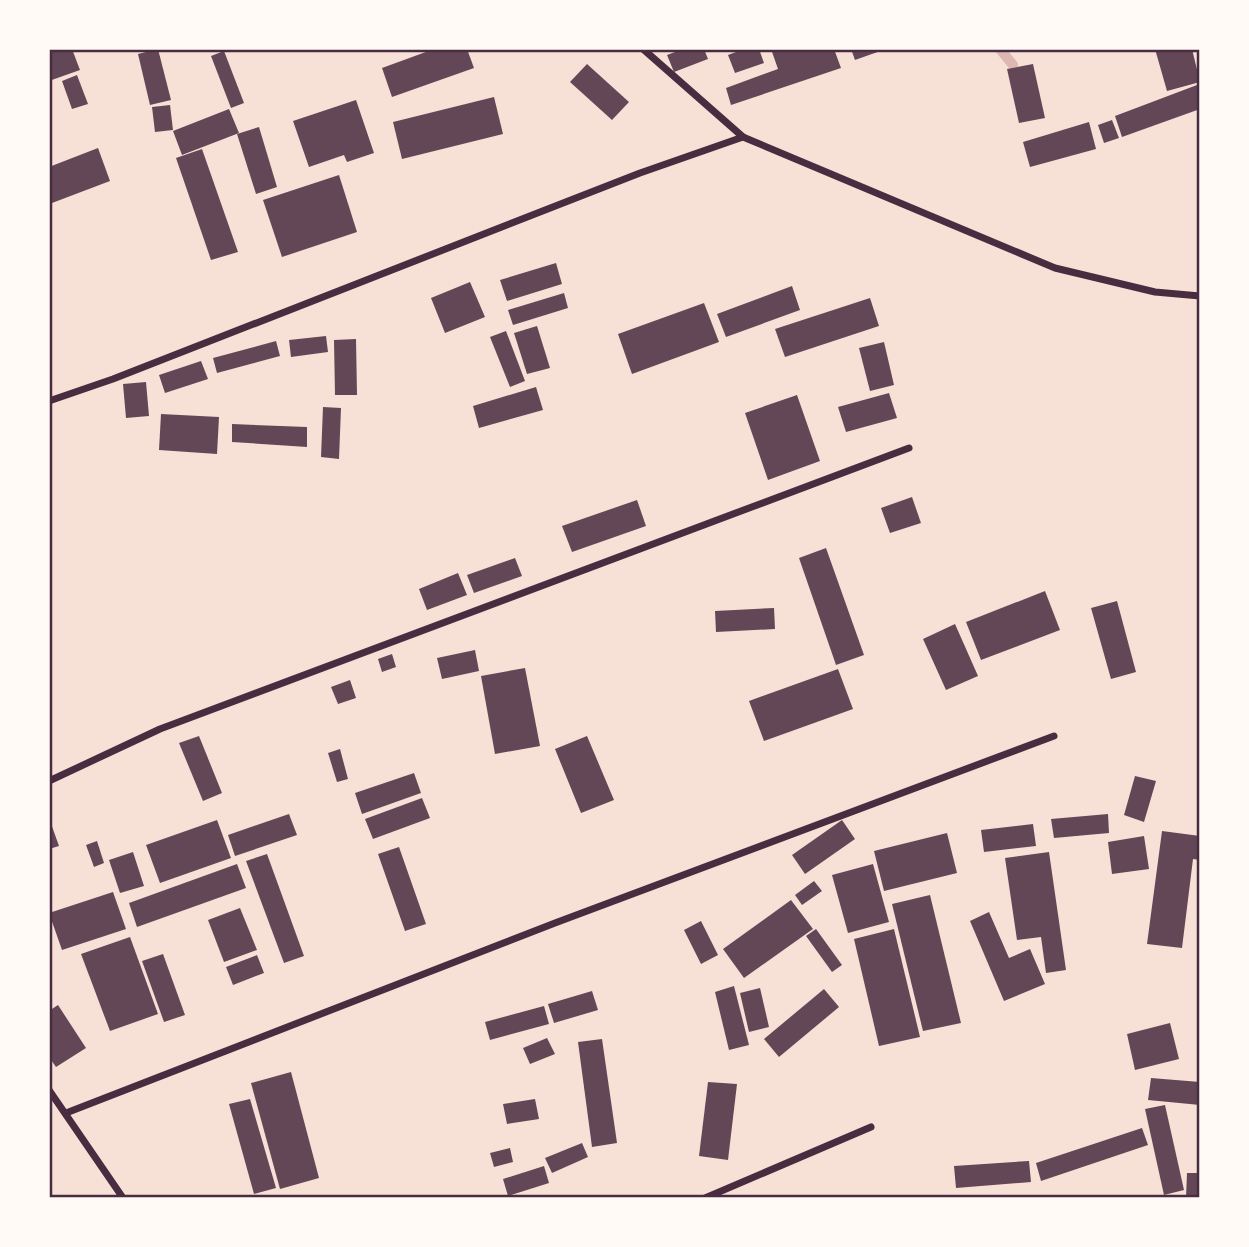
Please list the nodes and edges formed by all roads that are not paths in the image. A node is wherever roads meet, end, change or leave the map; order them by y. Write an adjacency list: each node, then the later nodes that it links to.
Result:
1 (643, 49): 2 (street)
2 (743, 137): 3 (street); 4 (street)
3 (1200, 296)
4 (49, 401)
5 (909, 448): 7 (street)
6 (1054, 736): 9 (street)
7 (49, 781)
8 (49, 1090): 9 (street)
9 (66, 1114): 11 (street)
10 (871, 1127): 12 (street)
11 (123, 1198)
12 (705, 1198)

